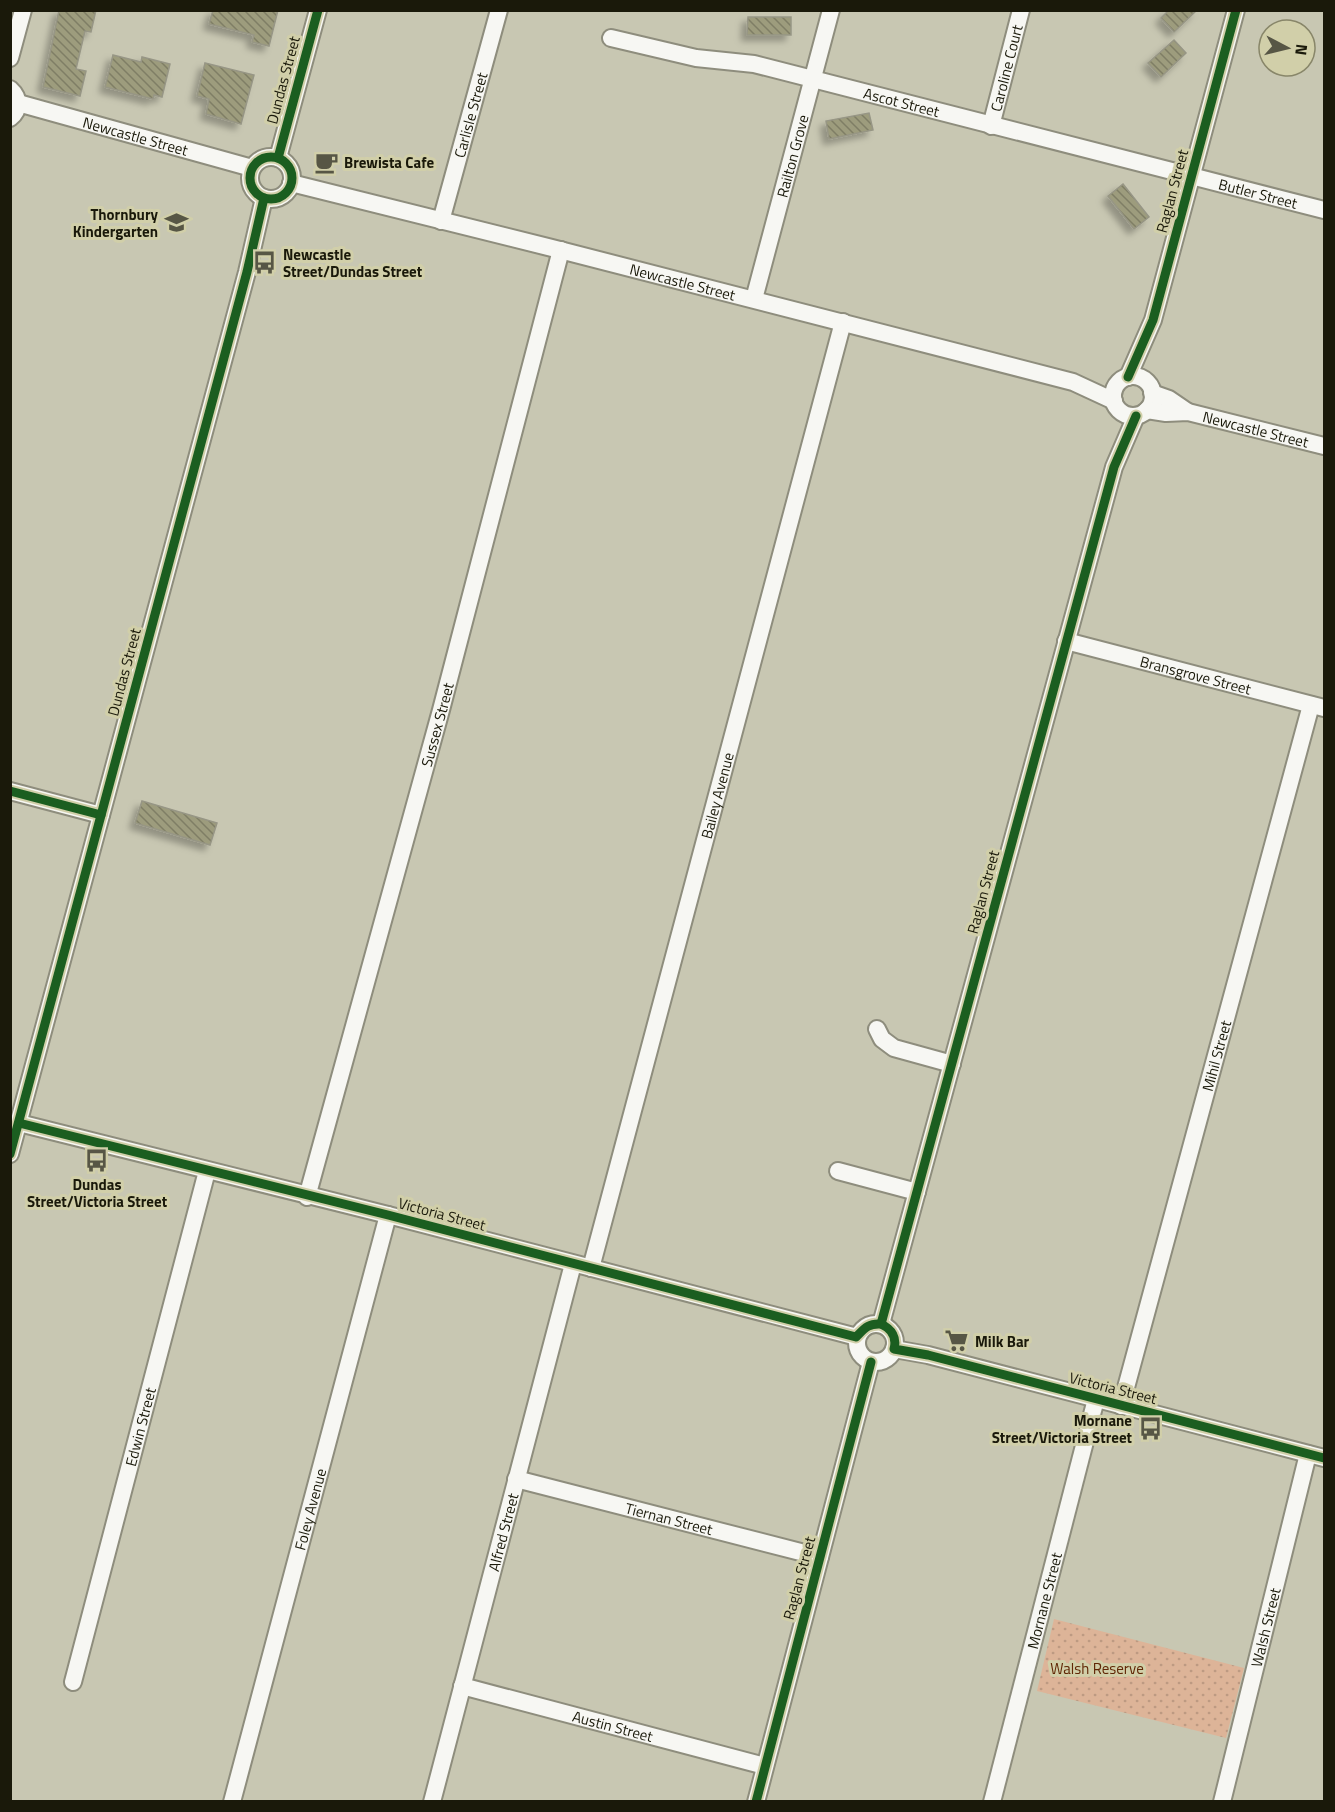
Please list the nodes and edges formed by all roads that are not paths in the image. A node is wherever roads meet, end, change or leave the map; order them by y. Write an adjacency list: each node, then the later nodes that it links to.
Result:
1 (23, 10): 8 (street)
2 (318, 10): 12 (street, Dundas Street)
3 (499, 10): 18 (street, Carlisle Street)
4 (831, 10): 9 (street, Railton Grove)
5 (1021, 10): 11 (street, Caroline Court)
6 (1236, 10): 14 (street, Raglan Street)
7 (610, 38): 9 (street, Ascot Street)
8 (10, 58)
9 (813, 79): 11 (street, Ascot Street); 20 (street, Railton Grove)
10 (13, 104): 13 (street, Newcastle Street)
11 (991, 126): 14 (street, Ascot Street)
12 (278, 158): 13 (street); 15 (street)
13 (252, 168): 16 (street)
14 (1191, 177): 17 (street, Butler Street); 21 (street, Raglan Street)
15 (291, 183): 16 (street); 18 (street, Newcastle Street)
16 (264, 198): 32 (street, Dundas Street)
17 (1324, 210)
18 (441, 221): 19 (street, Newcastle Street)
19 (561, 250): 20 (street, Newcastle Street); 40 (street, Sussex Street)
20 (754, 299): 22 (street, Newcastle Street)
21 (1153, 320): 23 (street, Raglan Street); 25 (street, Raglan Street)
22 (843, 322): 24 (street, Newcastle Street); 43 (street, Bailey Avenue)
23 (1124, 380): 24 (street, Newcastle Street); 25 (street); 26 (street)
24 (1072, 382): 26 (street, Newcastle Street)
25 (1149, 387): 26 (street); 27 (street, Newcastle Street)
26 (1129, 409): 27 (street, Newcastle Street); 29 (street, Raglan Street)
27 (1188, 412): 28 (street, Newcastle Street)
28 (1324, 446)
29 (1066, 640): 30 (street, Bransgrove Street); 34 (street, Raglan Street)
30 (1318, 706): 49 (street, Mihil Street)
31 (10, 791): 32 (street)
32 (101, 814): 35 (street, Dundas Street)
33 (877, 1029): 34 (street)
34 (952, 1064): 39 (street, Raglan Street)
35 (19, 1123): 36 (street, Dundas Street); 37 (street, Victoria Street)
36 (10, 1154)
37 (207, 1171): 40 (street, Victoria Street); 54 (street, Edwin Street)
38 (838, 1171): 39 (street)
39 (917, 1192): 44 (street, Raglan Street)
40 (307, 1197): 41 (street, Victoria Street)
41 (388, 1215): 42 (street, Victoria Street); 57 (street, Foley Avenue)
42 (573, 1264): 43 (street, Victoria Street); 52 (street, Alfred Street)
43 (591, 1268): 45 (street, Victoria Street)
44 (881, 1324): 45 (street); 46 (street)
45 (857, 1337): 47 (street)
46 (894, 1349): 47 (street); 48 (street, Victoria Street)
47 (871, 1362): 53 (street, Raglan Street)
48 (1096, 1400): 49 (street, Victoria Street); 60 (street, Mornane Street)
49 (1121, 1406): 50 (street, Victoria Street)
50 (1308, 1454): 51 (street, Victoria Street); 61 (street, Walsh Street)
51 (1324, 1458)
52 (516, 1479): 53 (street, Tiernan Street); 55 (street, Alfred Street)
53 (820, 1557): 56 (street, Raglan Street)
54 (73, 1682)
55 (462, 1686): 56 (street, Austin Street); 58 (street, Alfred Street)
56 (765, 1766): 59 (street, Raglan Street)
57 (232, 1802)
58 (432, 1802)
59 (756, 1802)
60 (992, 1802)
61 (1222, 1802)

